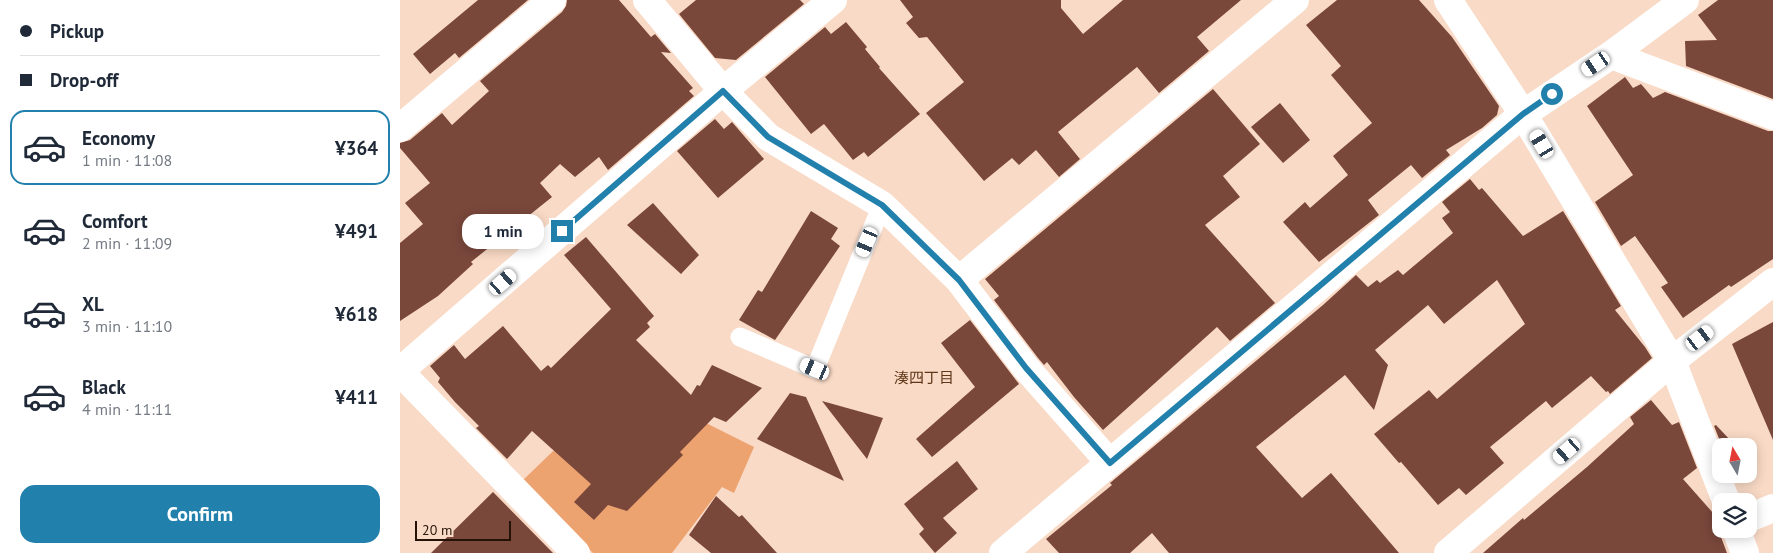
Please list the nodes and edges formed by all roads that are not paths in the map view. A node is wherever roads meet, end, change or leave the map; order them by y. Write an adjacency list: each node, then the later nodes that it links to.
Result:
1 (552, 0): 11 (street)
2 (647, 0): 8 (street)
3 (832, 0): 8 (street)
4 (1295, 0): 13 (street)
5 (1448, 0): 9 (street)
6 (1685, 0): 7 (street)
7 (1611, 55): 9 (street); 10 (street)
8 (723, 91): 12 (street); 17 (street)
9 (1523, 114): 16 (street); 18 (street)
10 (1773, 116)
11 (400, 128)
12 (882, 205): 13 (street); 15 (lane)
13 (959, 280): 18 (street)
14 (1773, 282): 16 (street)
15 (740, 337)
16 (1672, 361): 19 (street); 25 (street)
17 (400, 372): 23 (street)
18 (1110, 463): 24 (street)
19 (1723, 493)
20 (1773, 508): 21 (street)
21 (1757, 515)
22 (1739, 538): 26 (street)
23 (576, 553)
24 (1003, 553)
25 (1448, 553)
26 (1745, 553)

